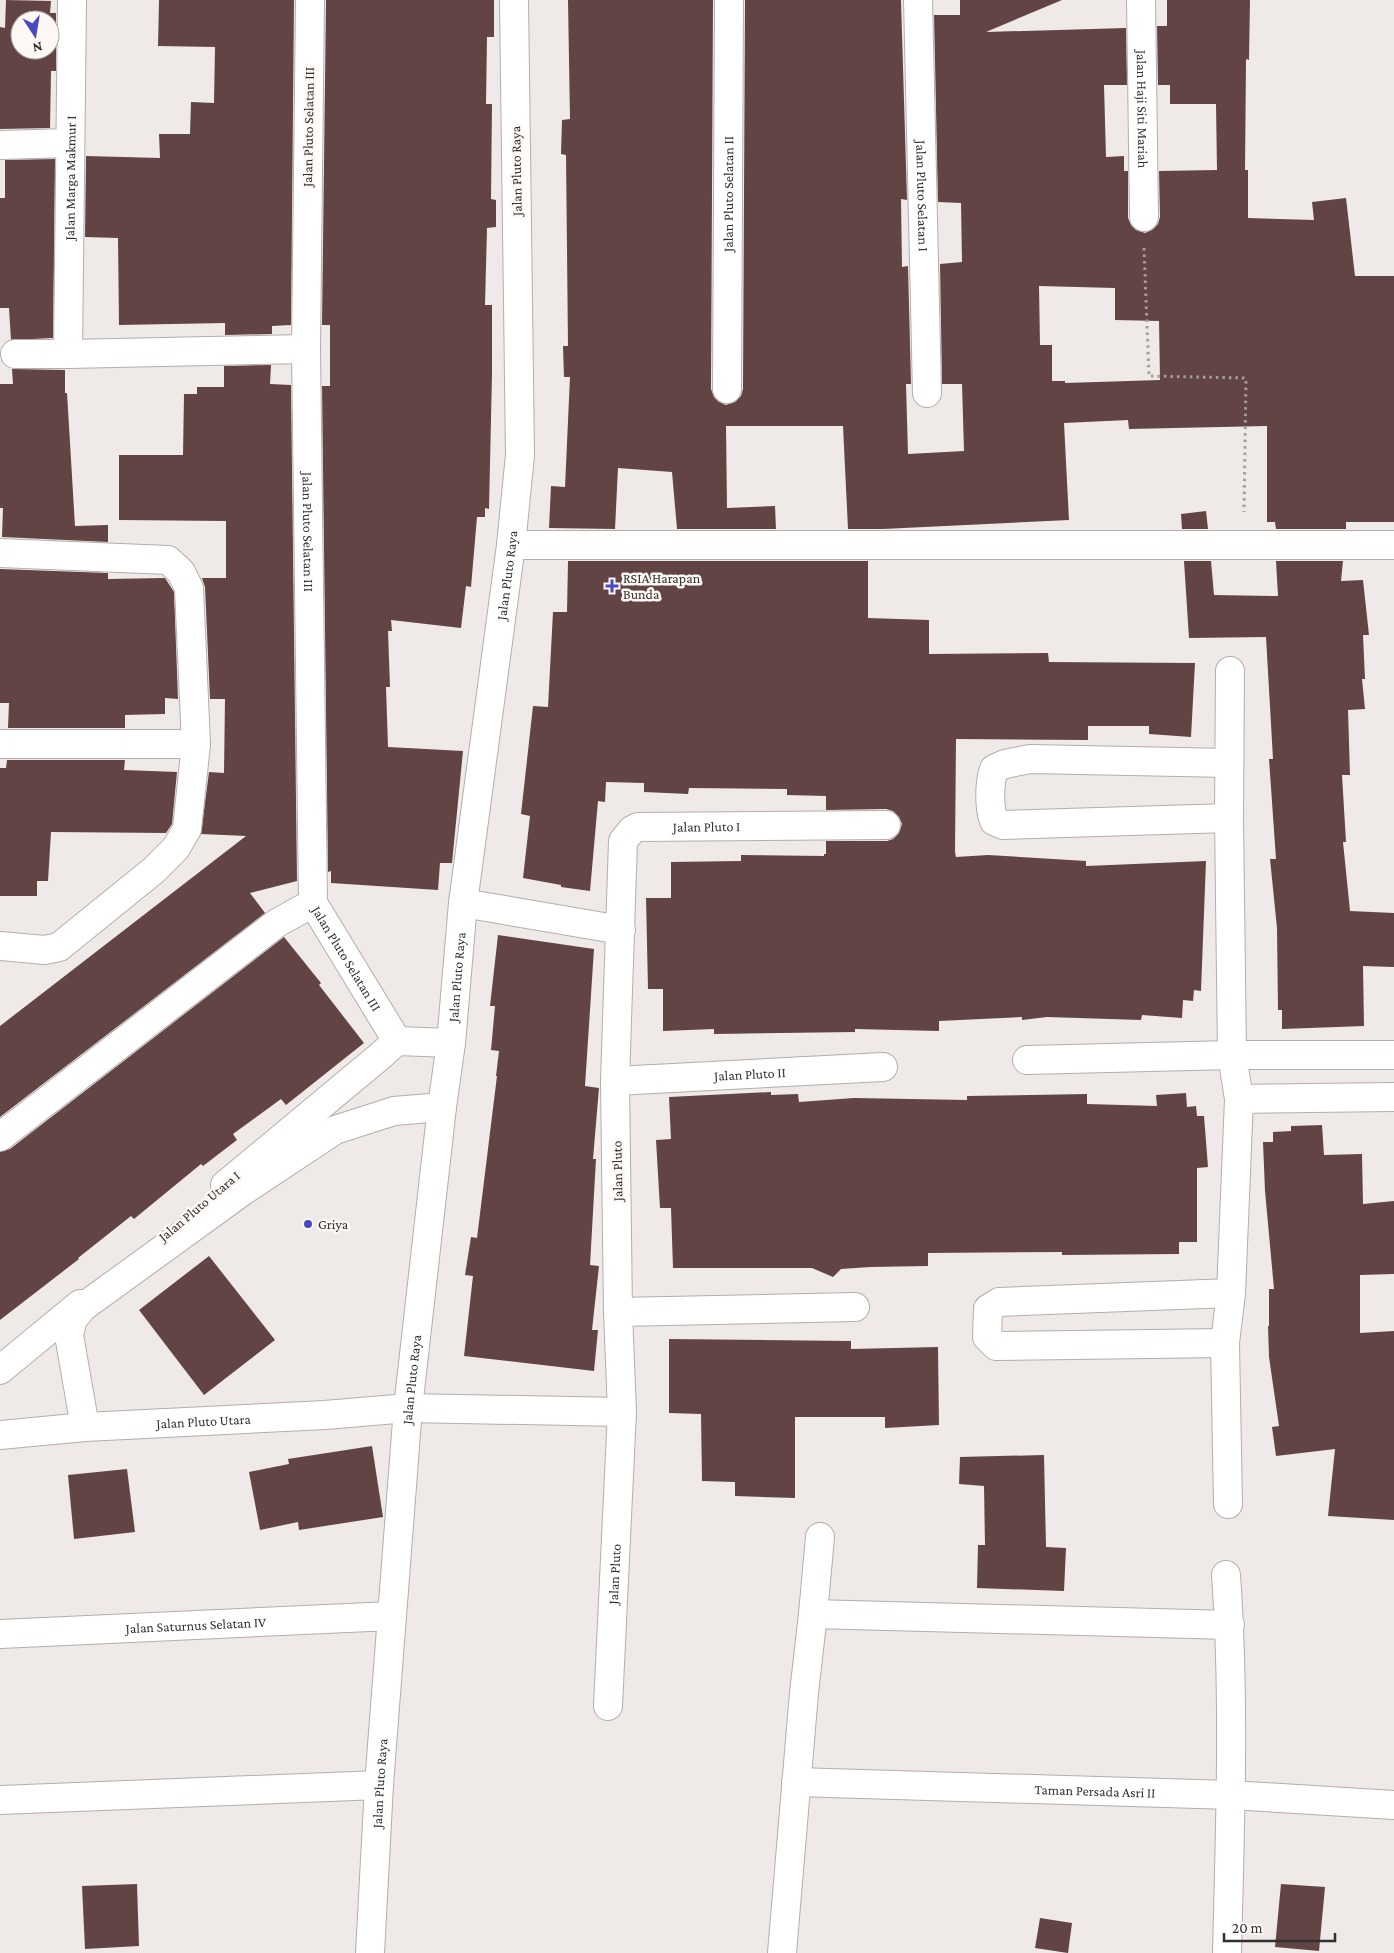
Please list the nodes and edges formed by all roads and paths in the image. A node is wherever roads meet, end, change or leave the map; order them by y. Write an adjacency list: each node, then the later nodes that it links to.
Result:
1 (72, 0): 7 (street, Jalan Marga Makmur I)
2 (310, 0): 10 (street, Jalan Pluto Selatan III)
3 (514, 0): 15 (street, Jalan Pluto Raya)
4 (729, 0): 13 (street, Jalan Pluto Selatan II)
5 (918, 0): 14 (street, Jalan Pluto Selatan I)
6 (1141, 0): 9 (street, Jalan Haji Siti Mariah)
7 (69, 143): 8 (street); 12 (street, Jalan Marga Makmur I)
8 (0, 145)
9 (1144, 217): 16 (path)
10 (306, 349): 12 (street); 25 (street, Jalan Pluto Selatan III)
11 (15, 354): 12 (street)
12 (68, 354)
13 (727, 389)
14 (927, 393)
15 (511, 545): 16 (street); 26 (street, Jalan Pluto Raya)
16 (1243, 545): 17 (street)
17 (1394, 545)
18 (0, 553): 21 (street)
19 (1230, 671): 22 (street)
20 (0, 744): 21 (street)
21 (196, 744): 28 (street)
22 (1229, 763): 23 (street); 23 (street)
23 (1229, 818): 31 (street)
24 (886, 825): 27 (street, Jalan Pluto I)
25 (313, 903): 30 (street, Jalan Pluto Selatan III); 39 (street)
26 (463, 903): 27 (street); 29 (street, Jalan Pluto Raya)
27 (621, 930): 35 (street, Jalan Pluto)
28 (0, 946)
29 (451, 1043): 30 (street); 38 (street, Jalan Pluto Raya)
30 (392, 1046): 44 (street, Jalan Pluto Utara I)
31 (1232, 1055): 32 (street); 33 (street); 37 (street)
32 (1394, 1055)
33 (1027, 1060)
34 (883, 1067): 35 (street, Jalan Pluto II)
35 (616, 1081): 42 (street, Jalan Pluto)
36 (1394, 1097): 37 (street)
37 (1239, 1099): 40 (street)
38 (419, 1109): 45 (street, Jalan Pluto Raya); 47 (street)
39 (0, 1137)
40 (1230, 1293): 43 (street); 43 (street)
41 (855, 1307): 42 (street)
42 (618, 1312): 46 (street, Jalan Pluto)
43 (1225, 1343): 49 (street)
44 (0, 1370)
45 (408, 1408): 46 (street); 47 (street, Jalan Pluto Utara); 53 (street, Jalan Pluto Raya)
46 (622, 1412): 56 (street, Jalan Pluto)
47 (85, 1427): 48 (street, Jalan Pluto Utara)
48 (0, 1435)
49 (1228, 1504)
50 (820, 1537): 52 (street)
51 (1226, 1575): 54 (street)
52 (813, 1614): 54 (street); 57 (street)
53 (392, 1616): 55 (street, Jalan Saturnus Selatan IV); 58 (street, Jalan Pluto Raya)
54 (1230, 1625): 59 (street)
55 (0, 1634)
56 (608, 1706)
57 (796, 1782): 59 (street, Taman Persada Asri II); 63 (street)
58 (379, 1785): 60 (street); 62 (street, Jalan Pluto Raya)
59 (1231, 1795): 61 (street, Taman Persada Asri II); 64 (street)
60 (0, 1800)
61 (1394, 1805)
62 (370, 1953)
63 (782, 1953)
64 (1227, 1953)

